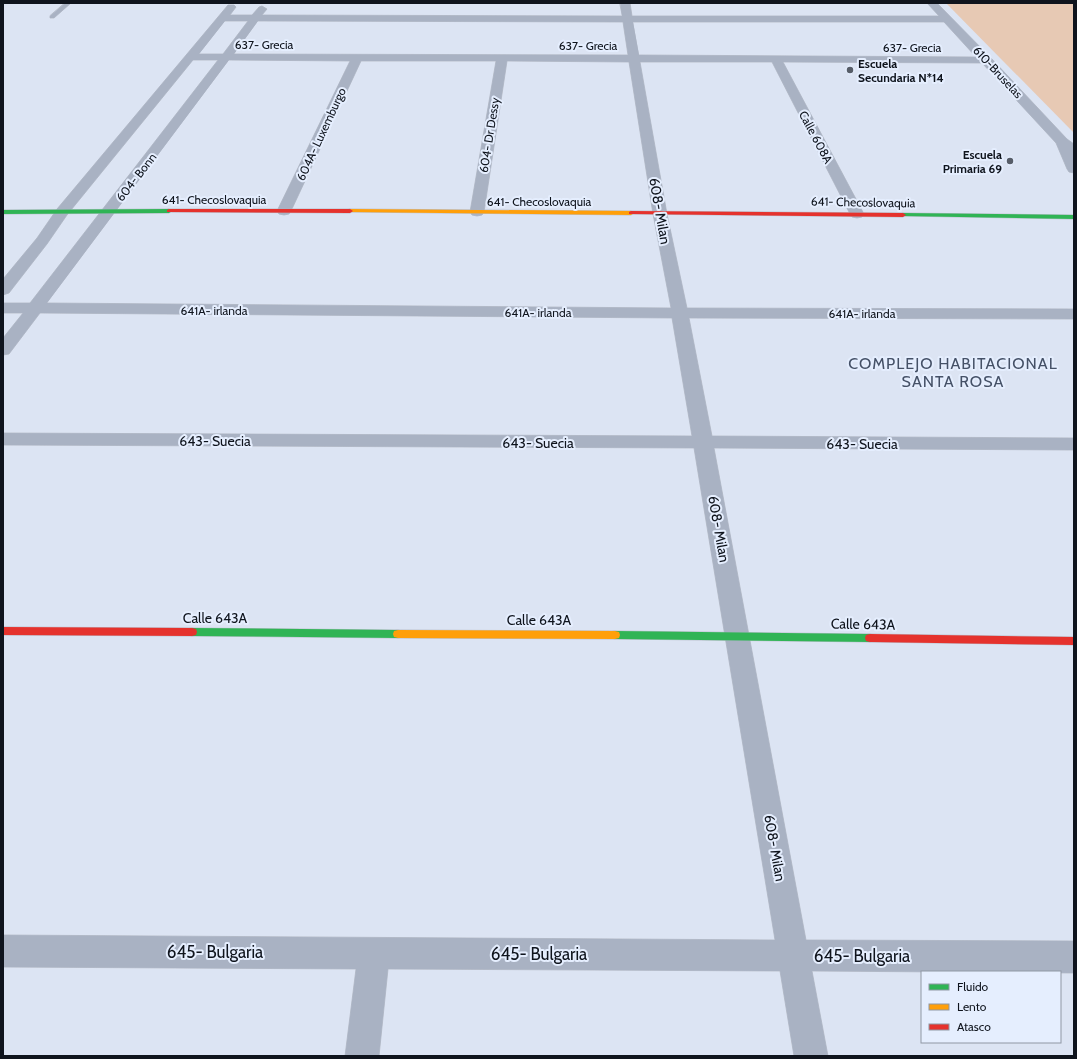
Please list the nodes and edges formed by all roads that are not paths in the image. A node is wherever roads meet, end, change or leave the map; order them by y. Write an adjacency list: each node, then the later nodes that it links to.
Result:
1 (68, 3): 6 (lane)
2 (234, 3): 8 (street)
3 (266, 3): 7 (street, 604- Bonn)
4 (932, 3): 9 (street, 610-Bruselas)
5 (627, 11): 7 (street); 9 (street); 14 (street, 608- Milan)
6 (52, 17)
7 (255, 17): 8 (street); 11 (street, 604- Bonn)
8 (222, 18): 10 (street)
9 (947, 19): 16 (street, 610-Bruselas)
10 (190, 57): 11 (street, 637- Grecia); 17 (street)
11 (226, 57): 12 (street, 637- Grecia); 18 (street, 604- Bonn)
12 (357, 57): 13 (street, 637- Grecia); 23 (street, 604A- Luxemburgo)
13 (502, 58): 14 (street, 637- Grecia); 26 (street, 604- Dr Dessy)
14 (635, 58): 15 (street, 637- Grecia); 27 (street, 608- Milan)
15 (776, 59): 16 (street, 637- Grecia); 28 (street, Calle 608A)
16 (987, 60): 19 (street, 610-Bruselas)
17 (148, 109): 18 (street); 25 (street)
18 (188, 109): 22 (street, 604- Bonn)
19 (1062, 142): 20 (street, 610-Bruselas); 21 (street, 610-Bruselas)
20 (1074, 150)
21 (1074, 169)
22 (110, 211): 23 (street, 641- Checoslovaquia); 25 (street, 641- Checoslovaquia); 32 (street, 604- Bonn)
23 (284, 211): 26 (street, 641- Checoslovaquia)
24 (3, 212): 25 (street, 641- Checoslovaquia)
25 (62, 212): 30 (street)
26 (477, 212): 27 (street, 641- Checoslovaquia)
27 (660, 214): 28 (street, 641- Checoslovaquia); 33 (street, 608- Milan)
28 (856, 214): 29 (street, 641- Checoslovaquia)
29 (1074, 217)
30 (3, 290)
31 (3, 308): 32 (street, 641A- irlanda)
32 (34, 309): 33 (street, 641A- irlanda); 35 (street, 604- Bonn)
33 (680, 313): 34 (street, 641A- irlanda); 37 (street, 608- Milan)
34 (1074, 314)
35 (3, 350)
36 (3, 439): 37 (street, 643- Suecia)
37 (704, 444): 38 (street, 643- Suecia); 40 (street, 608- Milan)
38 (1074, 444)
39 (3, 631): 40 (street, Calle 643A)
40 (738, 636): 41 (street, Calle 643A); 44 (street, 608- Milan)
41 (1074, 641)
42 (3, 951): 43 (street, 645- Bulgaria)
43 (374, 953): 44 (street, 645- Bulgaria); 46 (street)
44 (794, 955): 45 (street, 645- Bulgaria); 47 (street, 608- Milan)
45 (1074, 957)
46 (362, 1056)
47 (812, 1056)

